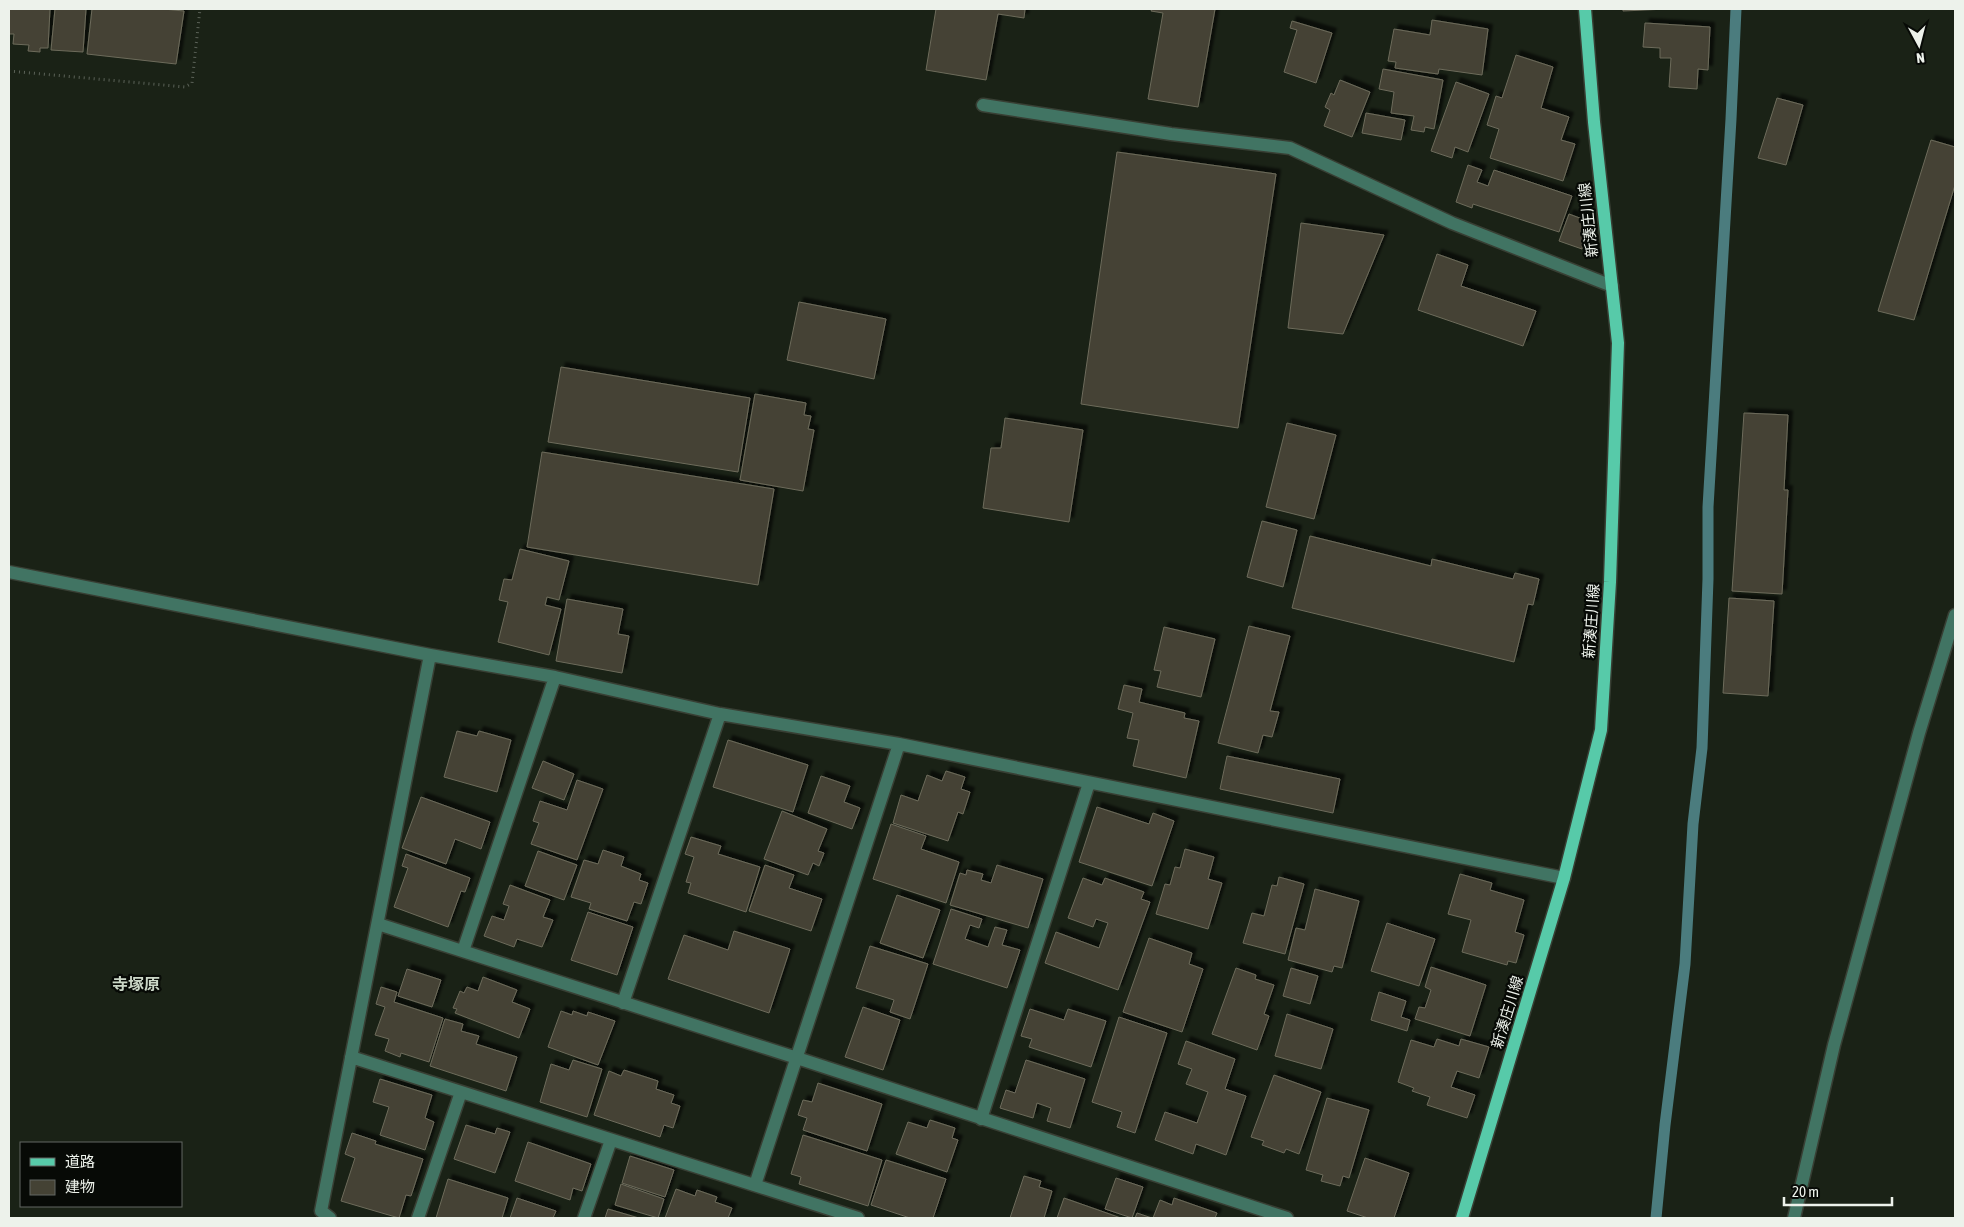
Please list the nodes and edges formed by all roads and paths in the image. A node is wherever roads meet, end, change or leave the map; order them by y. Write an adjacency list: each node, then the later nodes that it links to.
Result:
1 (200, 9): 3 (path)
2 (1585, 9): 5 (main road, 新湊庄川線)
3 (9, 71)
4 (983, 105): 5 (street)
5 (1612, 286): 13 (main road, 新湊庄川線)
6 (9, 572): 8 (street)
7 (1955, 615): 29 (street)
8 (430, 655): 9 (street); 14 (street)
9 (555, 677): 10 (street); 15 (street)
10 (720, 714): 11 (street); 16 (street)
11 (899, 744): 12 (street); 18 (street)
12 (1089, 783): 13 (street); 20 (street)
13 (1564, 878): 28 (main road, 新湊庄川線)
14 (378, 924): 15 (street); 17 (street)
15 (463, 951): 16 (street)
16 (623, 1003): 18 (street)
17 (351, 1057): 19 (street); 23 (street)
18 (797, 1058): 20 (street); 22 (street)
19 (461, 1092): 21 (street); 24 (street)
20 (981, 1119): 27 (street)
21 (612, 1140): 22 (street); 25 (street)
22 (754, 1185): 26 (street)
23 (330, 1218)
24 (418, 1218)
25 (584, 1218)
26 (858, 1218)
27 (1287, 1218)
28 (1462, 1218)
29 (1794, 1218)

